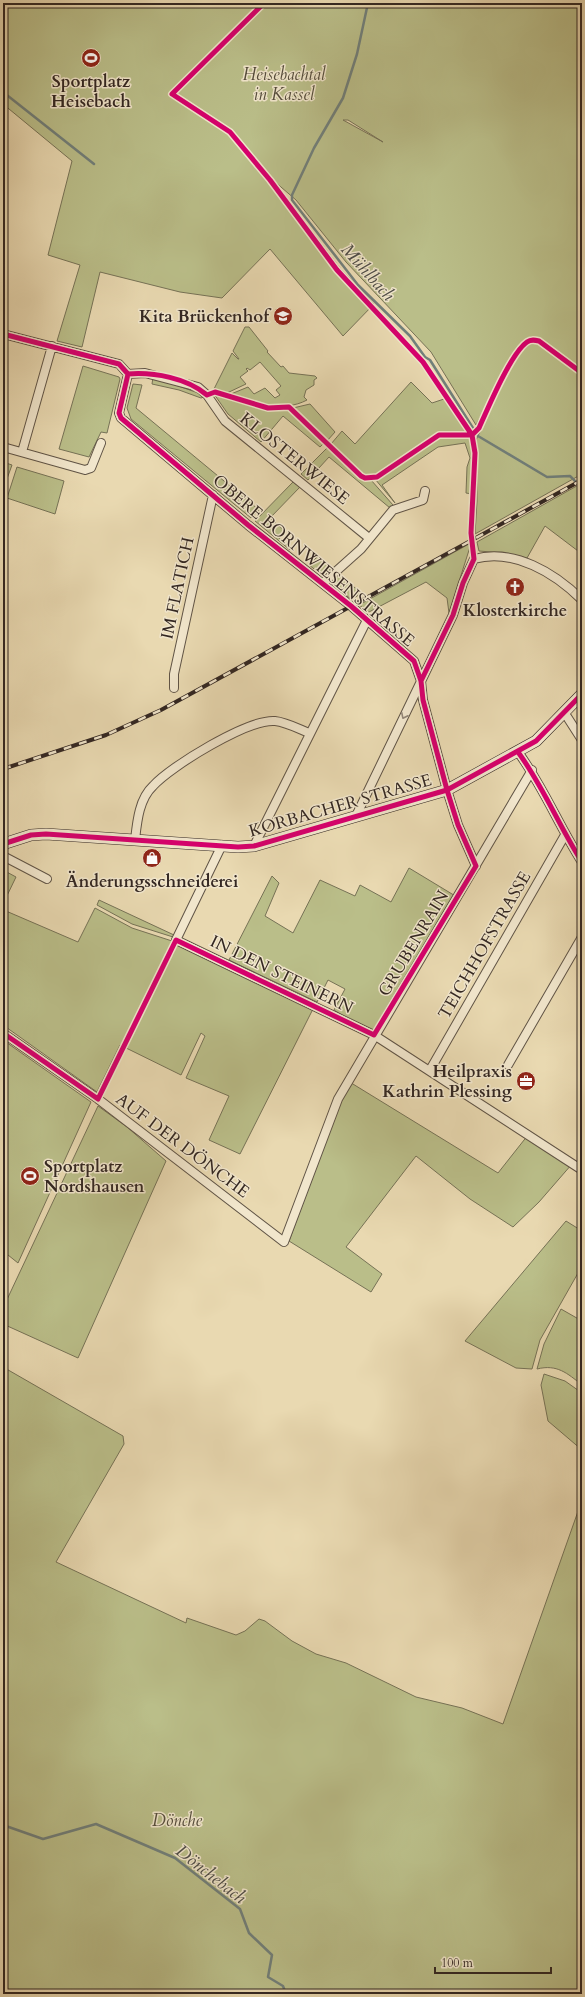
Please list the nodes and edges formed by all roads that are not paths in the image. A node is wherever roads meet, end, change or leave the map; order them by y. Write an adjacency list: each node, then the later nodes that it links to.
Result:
1 (3, 334): 2 (street)
2 (52, 346): 3 (street); 6 (street)
3 (128, 374): 8 (street, OBERE BORNWIESENSTRASSE); 9 (street, KLOSTERWIESE)
4 (101, 443): 6 (street)
5 (3, 447): 6 (street)
6 (22, 452)
7 (425, 491): 9 (street)
8 (213, 495): 10 (street, OBERE BORNWIESENSTRASSE); 14 (street, IM FLATICH)
9 (369, 538): 10 (street)
10 (323, 583): 12 (street, OBERE BORNWIESENSTRASSE)
11 (582, 600): 13 (street)
12 (367, 620): 13 (street, OBERE BORNWIESENSTRASSE); 17 (street)
13 (421, 681): 21 (street, OBERE BORNWIESENSTRASSE); 22 (street, one-way to 22)
14 (174, 688)
15 (582, 694): 16 (street, KORBACHER STRASSE)
16 (564, 712): 18 (street); 19 (street, KORBACHER STRASSE)
17 (309, 733): 24 (street); 27 (street)
18 (582, 739)
19 (518, 752): 20 (street); 21 (street, KORBACHER STRASSE)
20 (532, 770): 23 (street); 30 (street, GRUBENRAIN)
21 (447, 790): 22 (street, KORBACHER STRASSE); 30 (street, OBERE BORNWIESENSTRASSE)
22 (356, 816): 27 (street, KORBACHER STRASSE)
23 (565, 835): 29 (street); 36 (street, TEICHHOFSTRASSE)
24 (135, 840): 25 (street, KORBACHER STRASSE); 26 (street, KORBACHER STRASSE)
25 (3, 844)
26 (222, 845): 27 (street, KORBACHER STRASSE); 34 (street, IN DEN STEINERN)
27 (254, 846)
28 (3, 856): 31 (street)
29 (582, 862)
30 (476, 866): 34 (street, GRUBENRAIN)
31 (47, 879)
32 (582, 937): 35 (street)
33 (3, 1033): 38 (street, AUF DER DÖNCHE)
34 (374, 1035): 36 (street, IN DEN STEINERN); 38 (street, GRUBENRAIN)
35 (508, 1065)
36 (430, 1070): 37 (street, IN DEN STEINERN)
37 (582, 1170)
38 (284, 1242)

